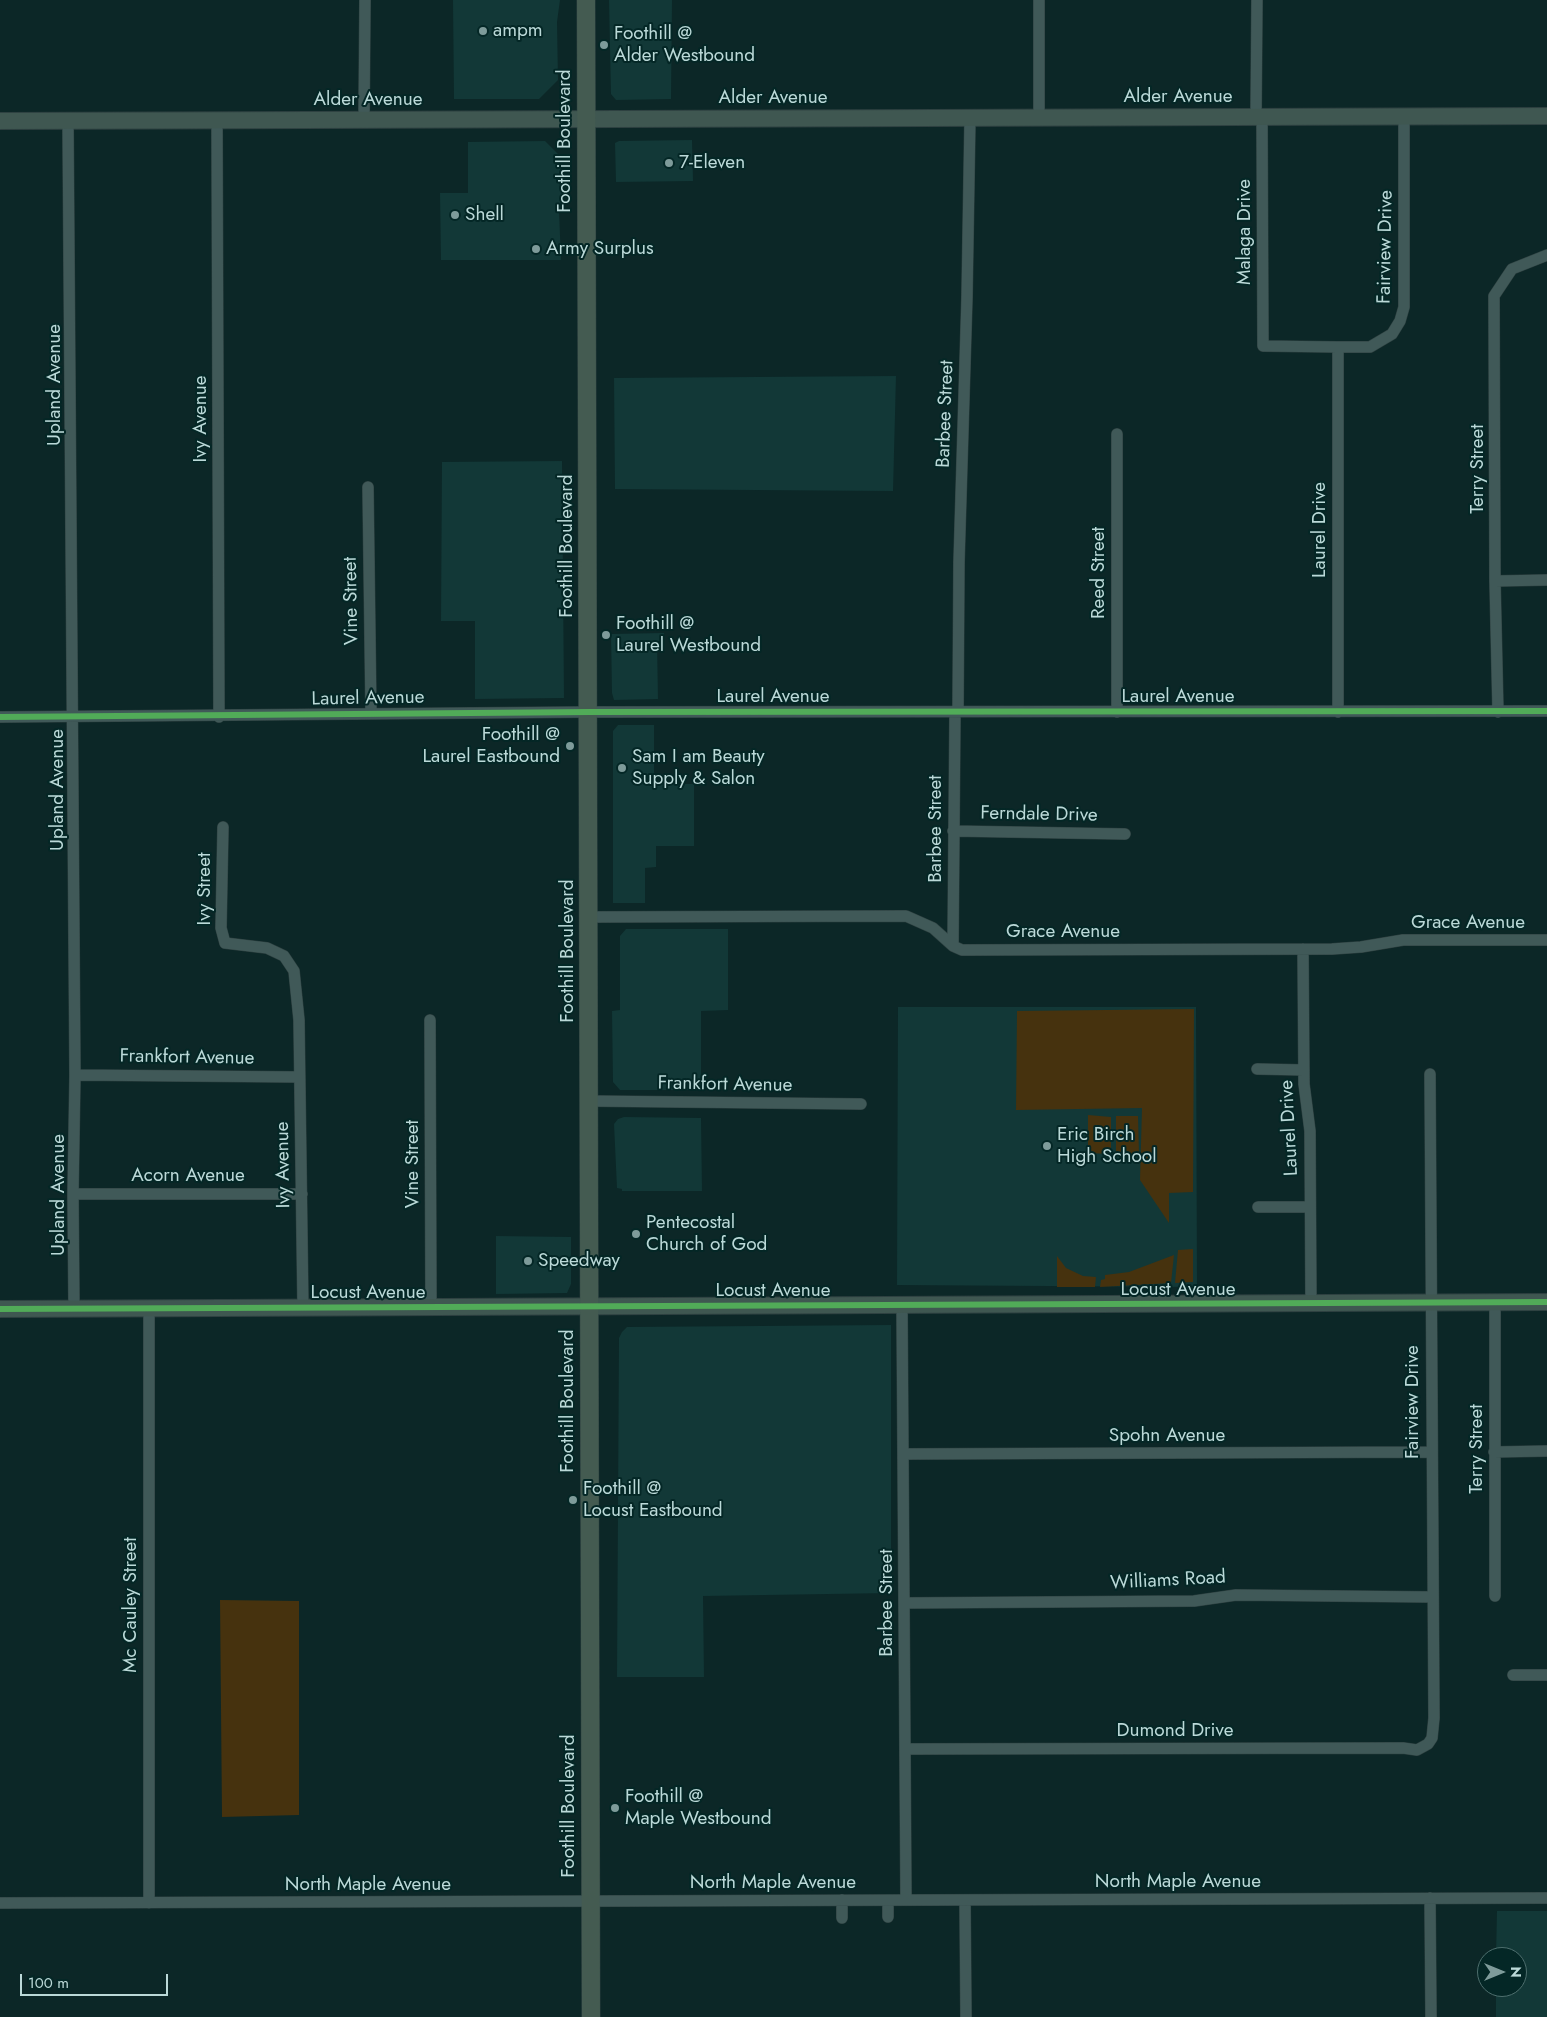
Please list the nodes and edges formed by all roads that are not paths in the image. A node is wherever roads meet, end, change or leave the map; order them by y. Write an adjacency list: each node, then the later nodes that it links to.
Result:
1 (365, 0): 12 (street)
2 (586, 0): 10 (main road, Foothill Boulevard)
3 (1039, 0): 9 (street)
4 (1257, 0): 7 (street, Malaga Drive)
5 (1404, 116): 6 (street, Alder Avenue); 7 (street, Alder Avenue); 17 (street, Fairview Drive)
6 (1547, 116)
7 (1259, 117): 9 (street, Alder Avenue); 16 (street, Malaga Drive)
8 (970, 118): 9 (street, Alder Avenue); 10 (street, Alder Avenue); 24 (street, Barbee Street)
9 (1039, 118)
10 (587, 119): 12 (street, Alder Avenue); 23 (main road, Foothill Boulevard)
11 (217, 120): 12 (street, Alder Avenue); 14 (street, Alder Avenue); 30 (street, Ivy Avenue)
12 (364, 120)
13 (0, 121): 14 (street, Alder Avenue)
14 (68, 121): 31 (street, Upland Avenue)
15 (1547, 255): 21 (street, Terry Street)
16 (1263, 346): 17 (street, Fairview Drive)
17 (1338, 347): 26 (street, Laurel Drive)
18 (1117, 434): 25 (street, Reed Street)
19 (368, 487): 28 (street, Vine Street)
20 (1547, 580): 21 (street)
21 (1496, 581): 27 (street, Terry Street)
22 (1547, 711): 27 (street, Laurel Avenue)
23 (589, 712): 24 (street, Laurel Avenue); 28 (street, Laurel Avenue); 35 (main road, Foothill Boulevard)
24 (956, 712): 25 (street, Laurel Avenue); 33 (street, Barbee Street)
25 (1117, 712): 26 (street, Laurel Avenue)
26 (1338, 712): 27 (street, Laurel Avenue)
27 (1498, 712)
28 (371, 714): 30 (street, Laurel Avenue)
29 (0, 717): 31 (street, Laurel Avenue)
30 (219, 717): 31 (street, Laurel Avenue)
31 (73, 718): 44 (street, Upland Avenue)
32 (223, 827): 39 (street, Ivy Street)
33 (953, 831): 34 (street, Ferndale Drive); 37 (street, Barbee Street)
34 (1125, 834)
35 (590, 917): 37 (street); 46 (main road, Foothill Boulevard)
36 (1547, 940): 38 (street, Grace Avenue)
37 (953, 946): 38 (street, Grace Avenue)
38 (1302, 949): 42 (street, Laurel Drive)
39 (299, 1020): 45 (street, Ivy Avenue)
40 (430, 1020): 61 (street, Vine Street)
41 (1257, 1069): 42 (street)
42 (1304, 1070): 51 (street, Laurel Drive)
43 (1430, 1074): 54 (street, Fairview Drive)
44 (76, 1075): 45 (street, Frankfort Avenue); 48 (street, Upland Avenue)
45 (299, 1077): 49 (street, Ivy Avenue)
46 (589, 1101): 47 (street, Frankfort Avenue); 57 (main road, Foothill Boulevard)
47 (861, 1104)
48 (73, 1194): 49 (street, Acorn Avenue); 58 (street, Upland Avenue)
49 (302, 1194): 60 (street, Ivy Avenue)
50 (1258, 1207): 51 (street)
51 (1310, 1207): 55 (street, Laurel Drive)
52 (1547, 1302): 53 (street, Locust Avenue)
53 (1495, 1303): 54 (street, Locust Avenue); 65 (street, Terry Street)
54 (1431, 1304): 55 (street, Locust Avenue); 64 (street, Fairview Drive)
55 (1311, 1305): 56 (street, Locust Avenue)
56 (902, 1306): 57 (street, Locust Avenue); 66 (street, Barbee Street)
57 (589, 1307): 61 (street, Locust Avenue); 80 (main road, Foothill Boulevard)
58 (74, 1308): 59 (street, Locust Avenue); 62 (street, Locust Avenue)
59 (149, 1308): 60 (street, Locust Avenue); 82 (street, Mc Cauley Street)
60 (303, 1308): 61 (street, Locust Avenue)
61 (431, 1308)
62 (0, 1309)
63 (1547, 1451): 65 (street)
64 (1431, 1452): 66 (street, Spohn Avenue); 68 (street, Fairview Drive)
65 (1494, 1452): 67 (street, Terry Street)
66 (903, 1454): 69 (street, Barbee Street)
67 (1494, 1596)
68 (1432, 1597): 69 (street, Williams Road); 72 (street, Fairview Drive)
69 (904, 1603): 73 (street, Barbee Street)
70 (1513, 1675): 71 (street)
71 (1547, 1675)
72 (1433, 1730): 73 (street, Dumond Drive)
73 (905, 1749): 77 (street, Barbee Street)
74 (1430, 1898): 75 (street, North Maple Avenue); 78 (street, North Maple Avenue); 87 (street)
75 (1547, 1898)
76 (842, 1900): 79 (street, North Maple Avenue); 80 (street, North Maple Avenue); 84 (street)
77 (906, 1900): 78 (street, North Maple Avenue); 79 (street, North Maple Avenue)
78 (965, 1900): 86 (street)
79 (888, 1901): 83 (street)
80 (590, 1902): 82 (street, North Maple Avenue); 85 (main road, Foothill Boulevard)
81 (0, 1903): 82 (street, North Maple Avenue)
82 (148, 1903)
83 (888, 1917)
84 (842, 1918)
85 (592, 2017)
86 (966, 2017)
87 (1431, 2017)

